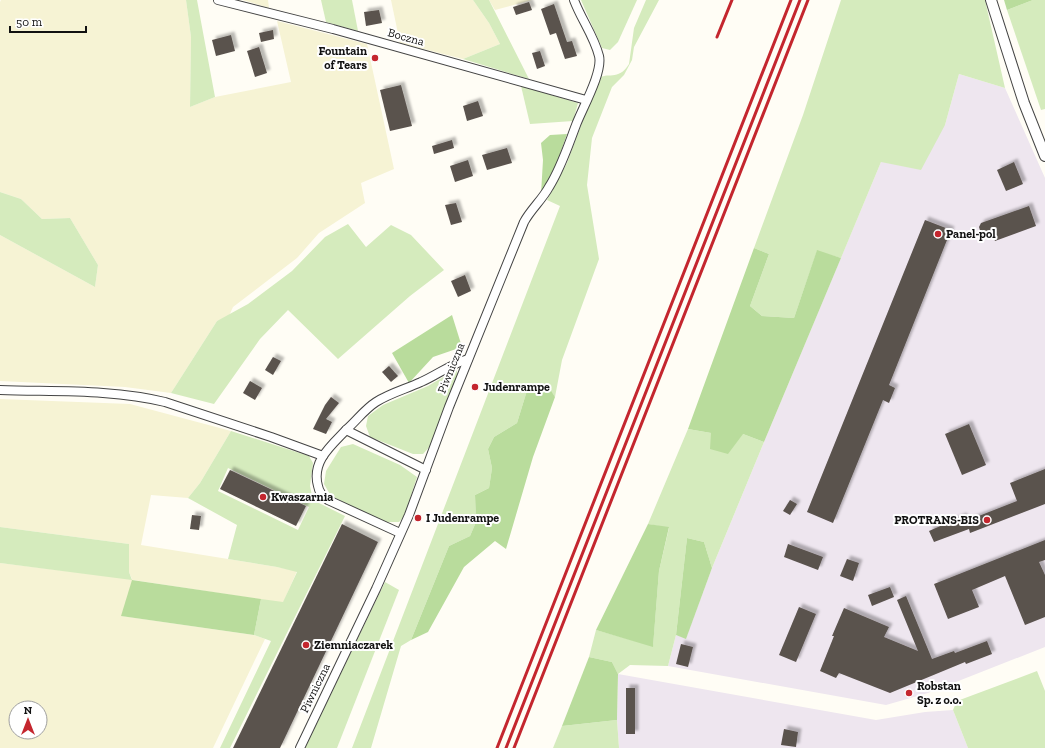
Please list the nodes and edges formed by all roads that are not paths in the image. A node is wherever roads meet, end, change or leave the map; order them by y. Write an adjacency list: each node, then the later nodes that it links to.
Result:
1 (218, 0): 4 (street, Boczna)
2 (574, 0): 4 (street, Piwniczna)
3 (992, 0): 5 (street)
4 (586, 100): 6 (street, Piwniczna)
5 (1045, 156)
6 (468, 359): 8 (street); 10 (street, Piwniczna)
7 (0, 390): 9 (street)
8 (346, 430): 9 (street); 10 (street)
9 (323, 456): 11 (street)
10 (426, 470): 11 (street, Piwniczna)
11 (400, 533): 12 (street, Piwniczna)
12 (300, 748)

